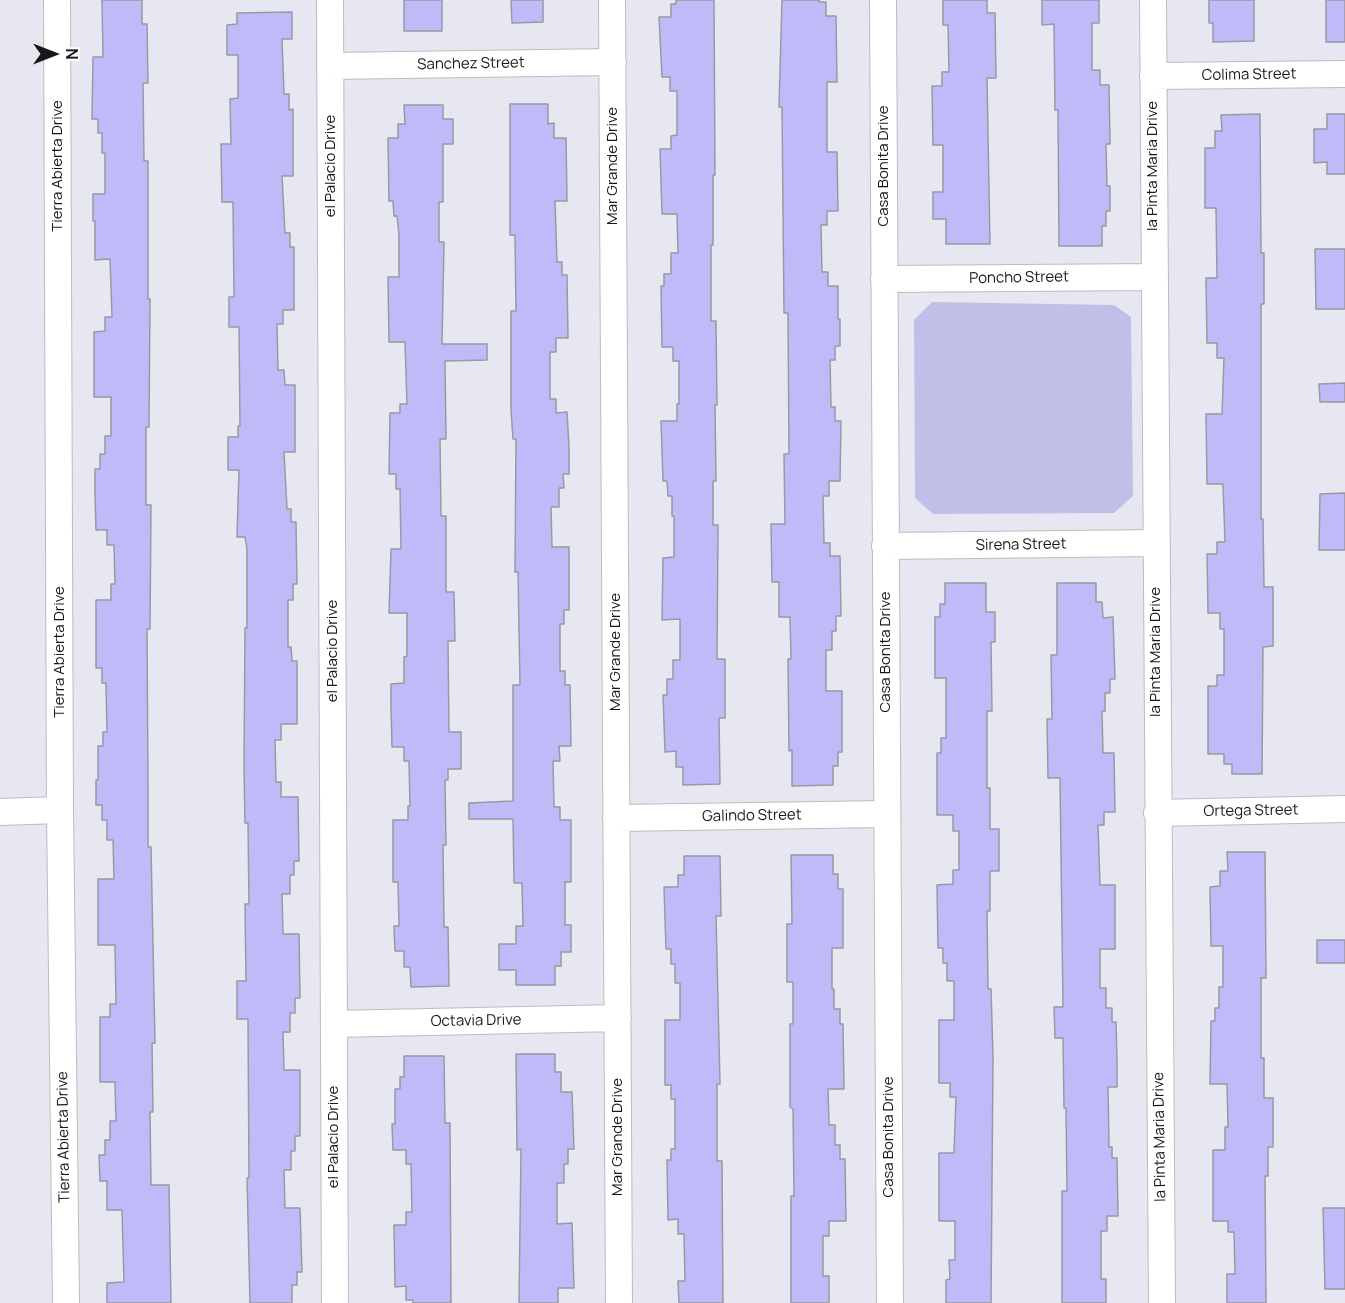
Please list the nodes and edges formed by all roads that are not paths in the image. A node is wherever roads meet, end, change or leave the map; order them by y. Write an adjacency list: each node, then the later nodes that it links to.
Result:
1 (57, 0): 15 (street, Tierra Abierta Drive)
2 (330, 0): 7 (street, el Palacio Drive)
3 (612, 0): 6 (street, Mar Grande Drive)
4 (883, 0): 11 (street, Casa Bonita Drive)
5 (1153, 0): 9 (street, la Pinta Maria Drive)
6 (613, 62): 7 (street, Sanchez Street); 19 (street, Mar Grande Drive)
7 (330, 66): 21 (street, el Palacio Drive)
8 (1345, 74): 9 (street, Colima Street)
9 (1152, 76): 10 (street, la Pinta Maria Drive)
10 (1154, 276): 11 (street, Poncho Street); 12 (street, la Pinta Maria Drive)
11 (884, 279): 13 (street, Casa Bonita Drive)
12 (1156, 543): 13 (street, Sirena Street); 17 (street, la Pinta Maria Drive)
13 (885, 546): 18 (street, Casa Bonita Drive)
14 (1345, 809): 17 (street, Ortega Street)
15 (60, 810): 16 (street); 22 (street, Tierra Abierta Drive)
16 (0, 812)
17 (1157, 813): 26 (street, la Pinta Maria Drive)
18 (887, 814): 19 (street, Galindo Street); 25 (street, Casa Bonita Drive)
19 (616, 818): 20 (street, Mar Grande Drive)
20 (618, 1018): 21 (street, Octavia Drive); 24 (street, Mar Grande Drive)
21 (334, 1024): 23 (street, el Palacio Drive)
22 (66, 1303)
23 (335, 1303)
24 (619, 1303)
25 (890, 1303)
26 (1162, 1303)

